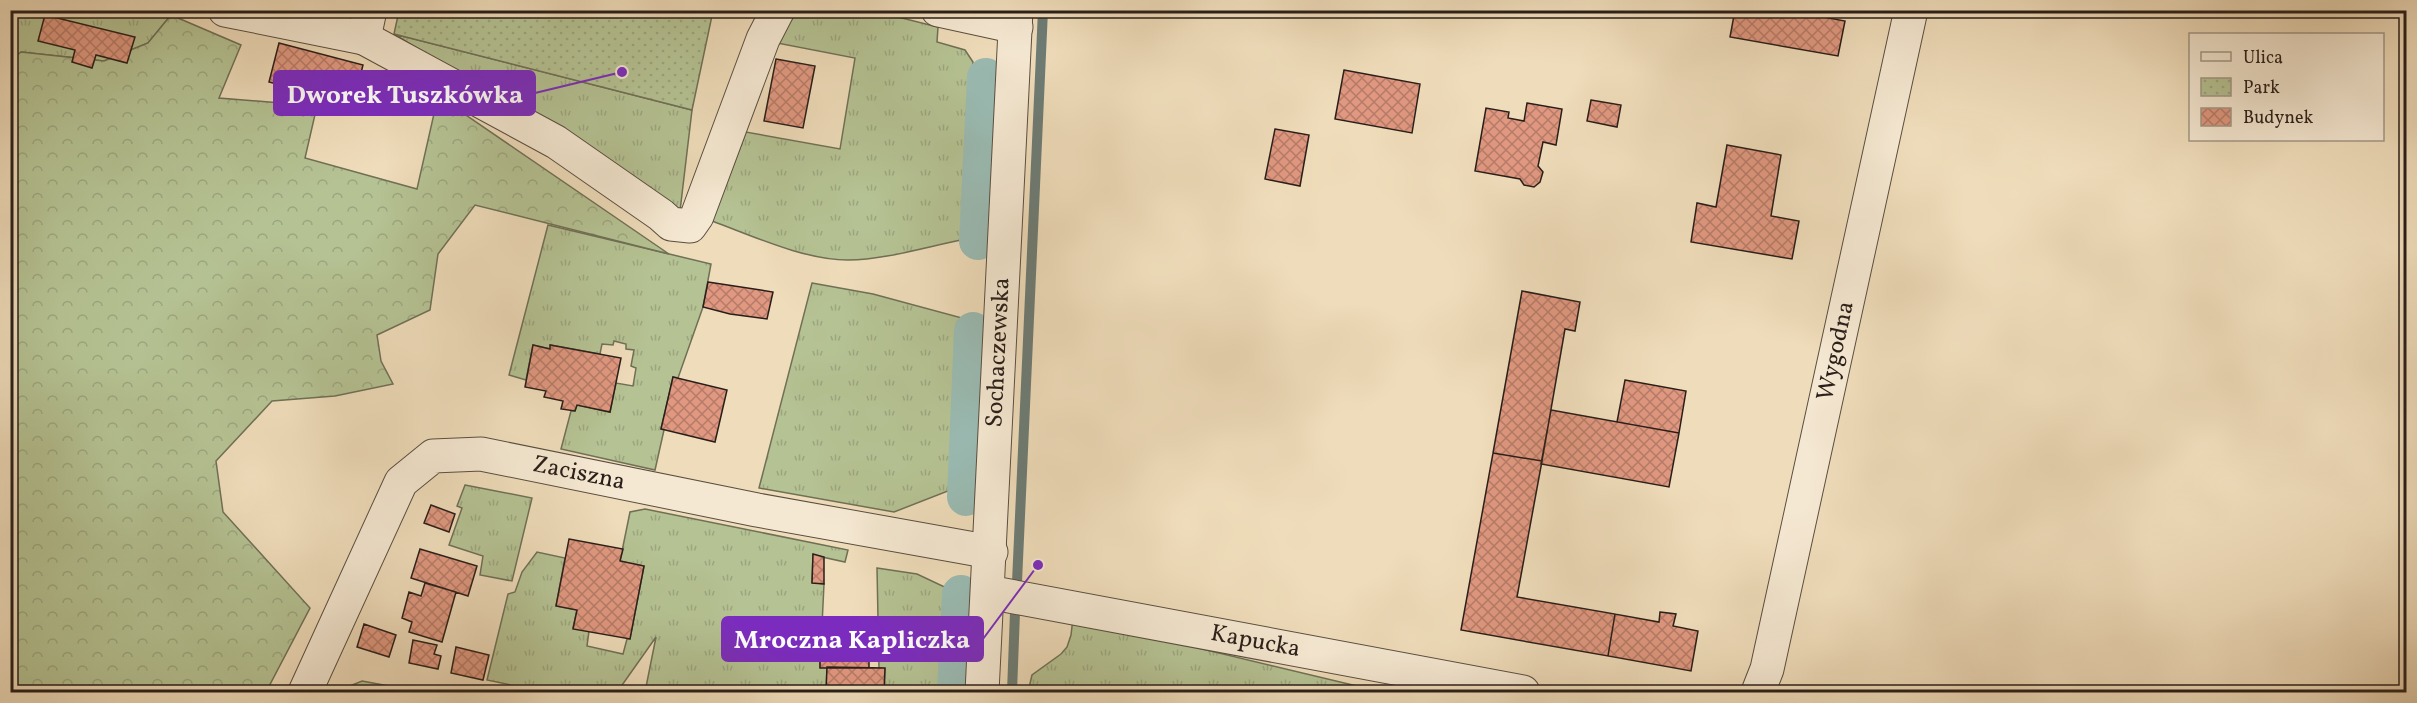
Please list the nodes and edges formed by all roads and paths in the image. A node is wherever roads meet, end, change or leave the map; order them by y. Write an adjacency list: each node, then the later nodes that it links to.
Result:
1 (225, 10): 6 (street)
2 (778, 10): 6 (street)
3 (938, 10): 5 (street)
4 (1911, 10): 12 (street, Wygodna)
5 (1016, 19): 7 (street, Sochaczewska)
6 (367, 24)
7 (991, 552): 8 (street, Sochaczewska); 9 (street, Zaciszna)
8 (988, 592): 10 (street, Sochaczewska); 11 (street, Kapucka)
9 (305, 693)
10 (982, 693)
11 (1523, 693)
12 (1758, 693)

